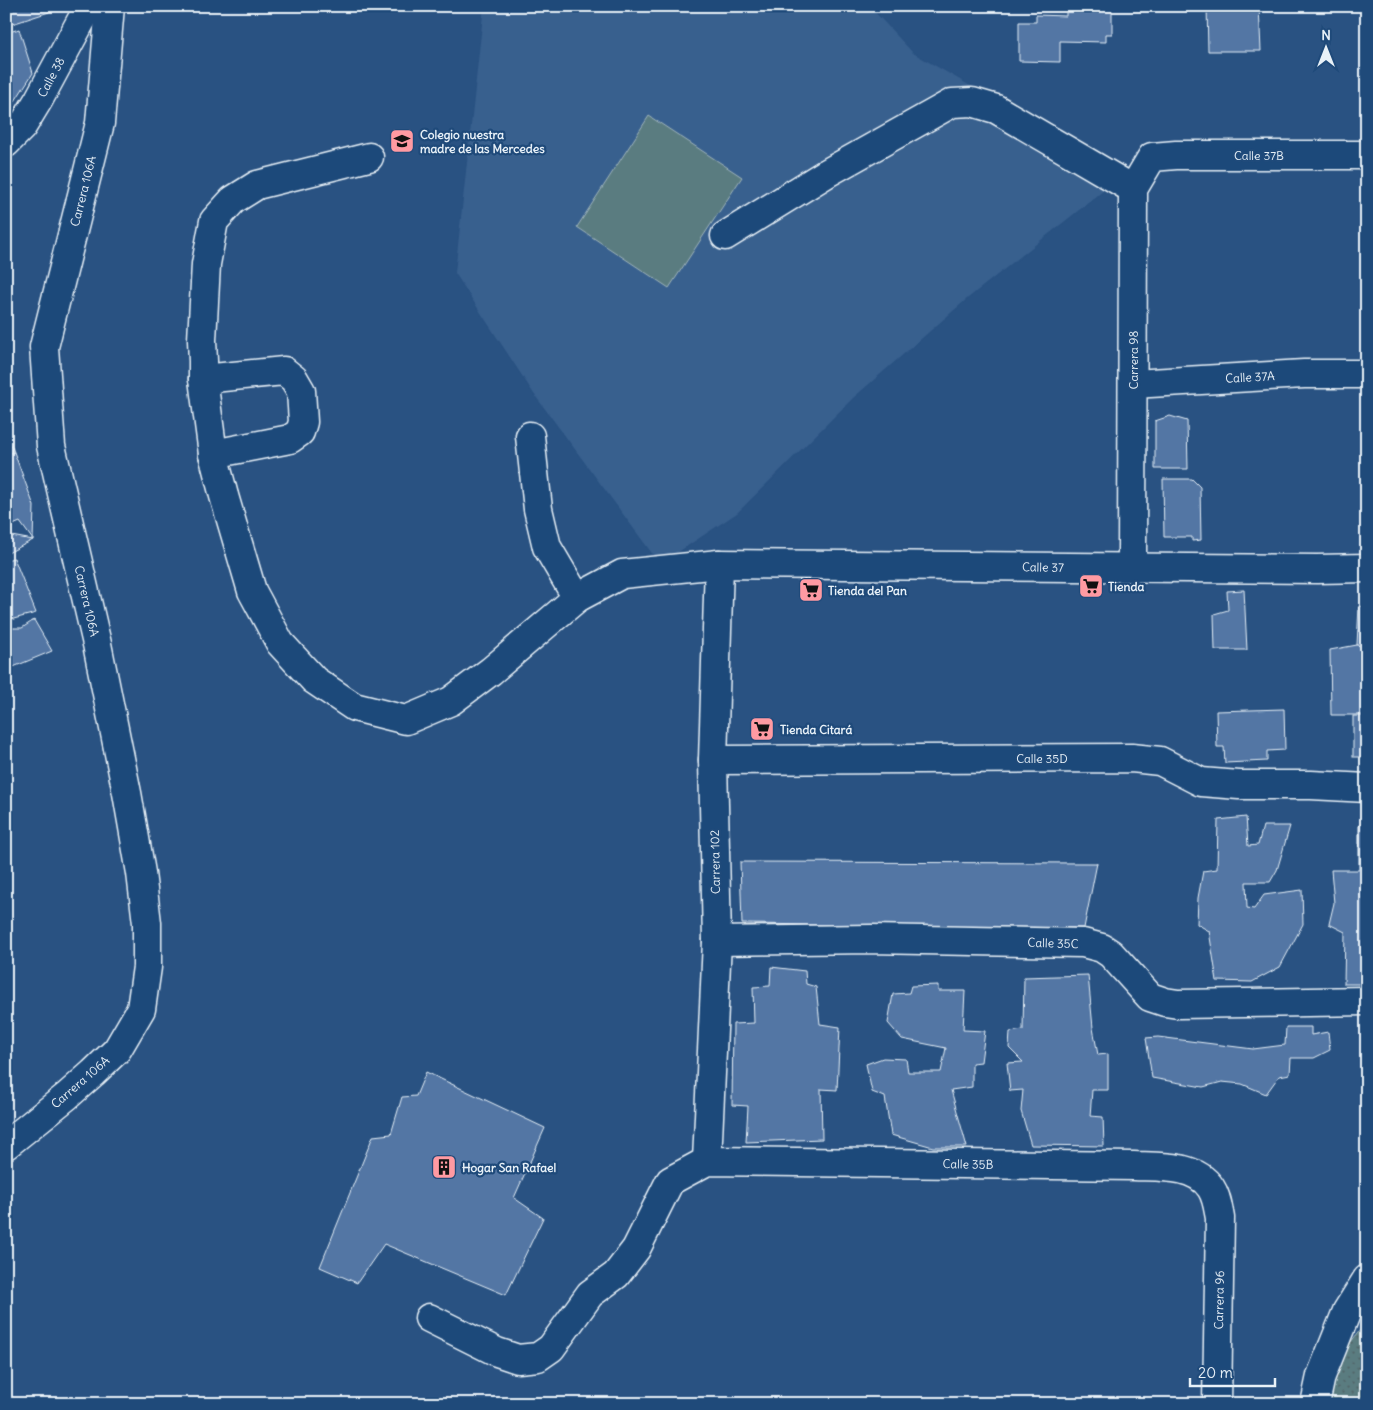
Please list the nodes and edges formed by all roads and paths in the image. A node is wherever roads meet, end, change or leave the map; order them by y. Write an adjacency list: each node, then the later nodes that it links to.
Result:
1 (89, 6): 3 (street, Calle 38)
2 (110, 6): 21 (street, Carrera 106A)
3 (6, 143)
4 (1367, 155): 6 (street, Calle 37B)
5 (369, 157): 9 (street, Calle 37)
6 (1133, 189): 7 (street); 10 (street, Carrera 98)
7 (725, 236)
8 (1367, 374): 10 (street, Calle 37A)
9 (204, 379): 12 (street, Calle 37); 12 (street)
10 (1133, 384): 14 (street, Carrera 98)
11 (530, 436): 16 (street)
12 (213, 454): 16 (street, Calle 37)
13 (719, 564): 14 (street, Calle 37); 16 (street, Calle 37); 17 (street, Carrera 102)
14 (1132, 568): 15 (street, Calle 37)
15 (1367, 568)
16 (577, 598)
17 (713, 760): 18 (street, Calle 35D); 19 (street, Carrera 102)
18 (1367, 788)
19 (716, 942): 20 (street, Calle 35C); 22 (street, Carrera 102)
20 (1367, 1001)
21 (6, 1145)
22 (707, 1161): 23 (street, Calle 35B); 25 (street)
23 (1216, 1197): 26 (street, Carrera 96)
24 (1367, 1279): 27 (street)
25 (429, 1318)
26 (1217, 1404)
27 (1315, 1404)

